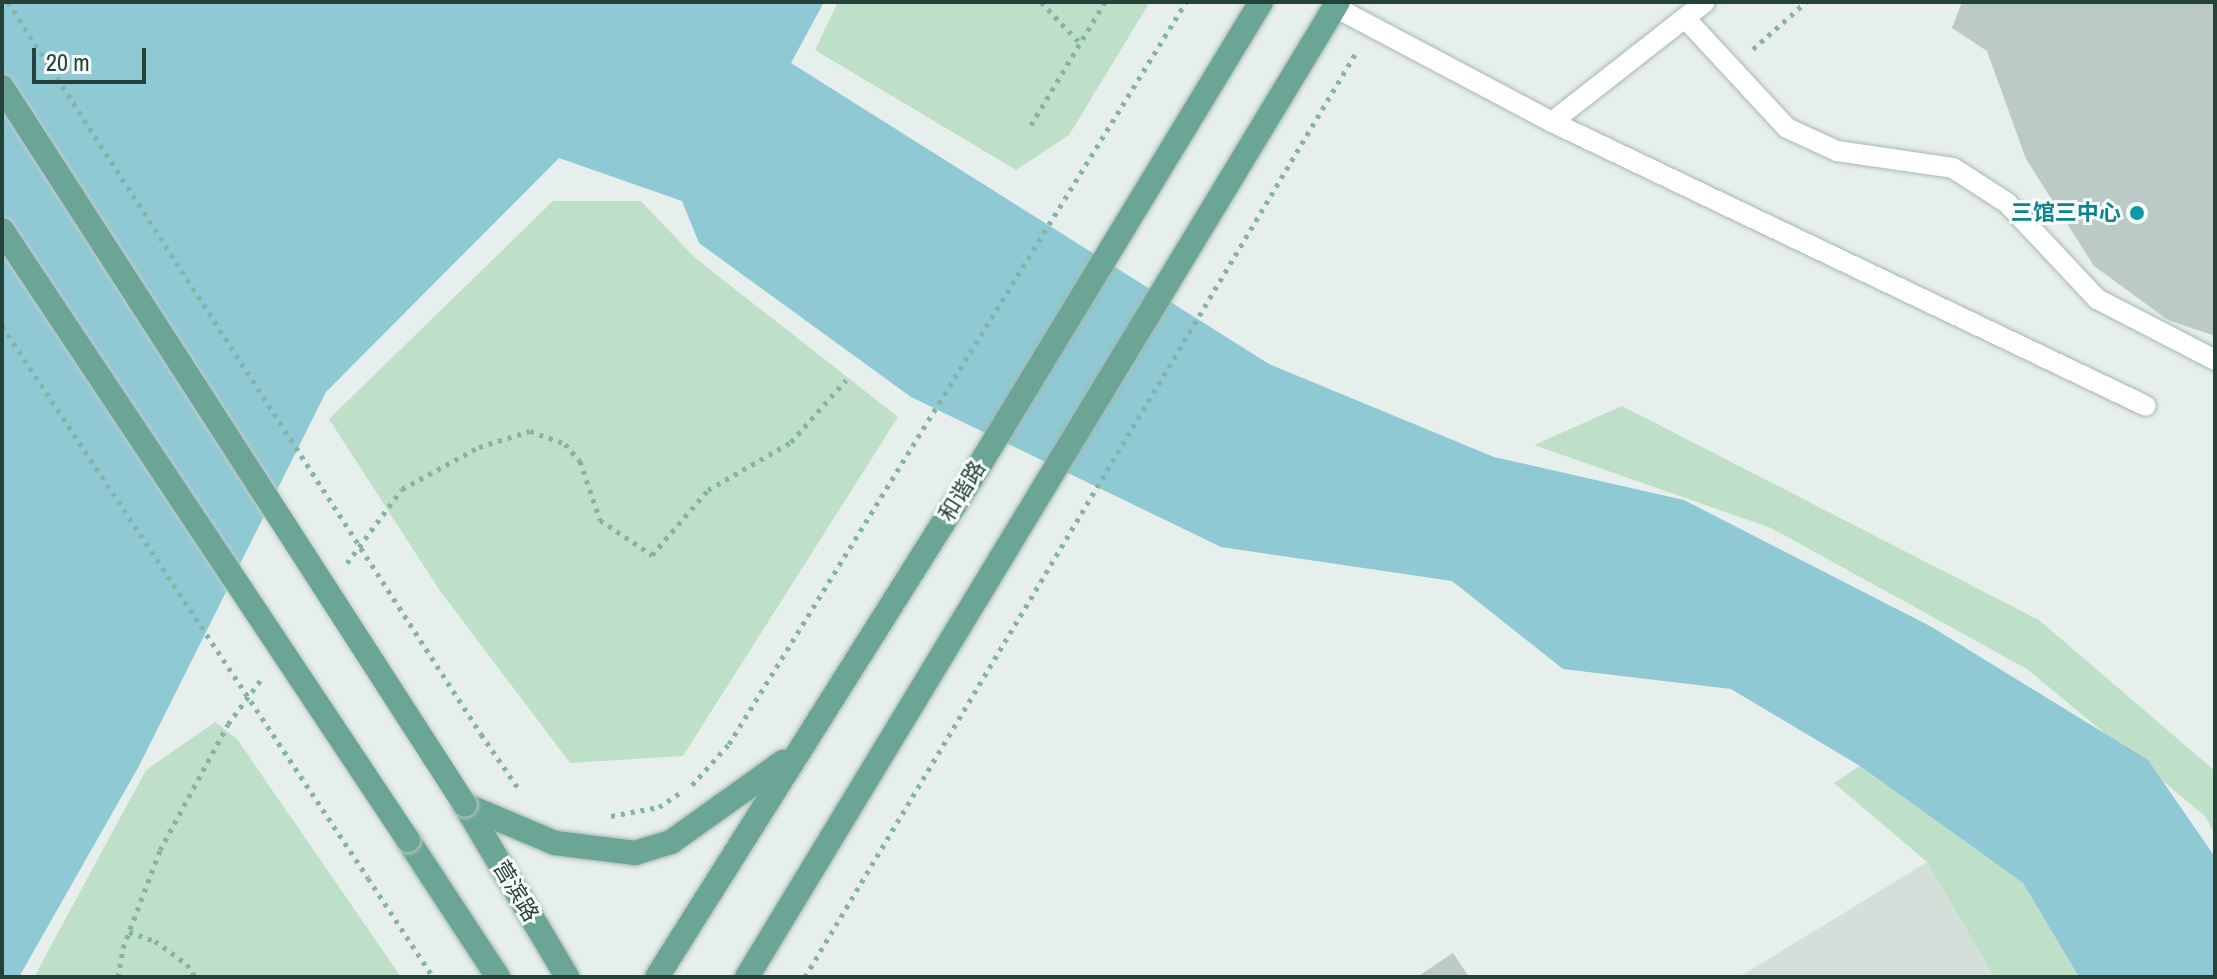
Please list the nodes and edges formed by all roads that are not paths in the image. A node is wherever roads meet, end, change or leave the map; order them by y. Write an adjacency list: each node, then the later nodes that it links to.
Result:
1 (1261, 2): 10 (main road, 和谐路)
2 (1705, 2): 4 (lane)
3 (1336, 4): 6 (lane); 15 (main road)
4 (1685, 18): 6 (lane); 8 (lane)
5 (2, 87): 11 (main road, 营滨路, bridge)
6 (1552, 122): 9 (lane)
7 (2, 230): 12 (main road, bridge)
8 (2215, 360)
9 (2146, 406)
10 (798, 749): 11 (main road); 14 (main road, 和谐路)
11 (465, 805): 13 (main road, 营滨路)
12 (498, 977)
13 (567, 977)
14 (657, 977)
15 (747, 977)

